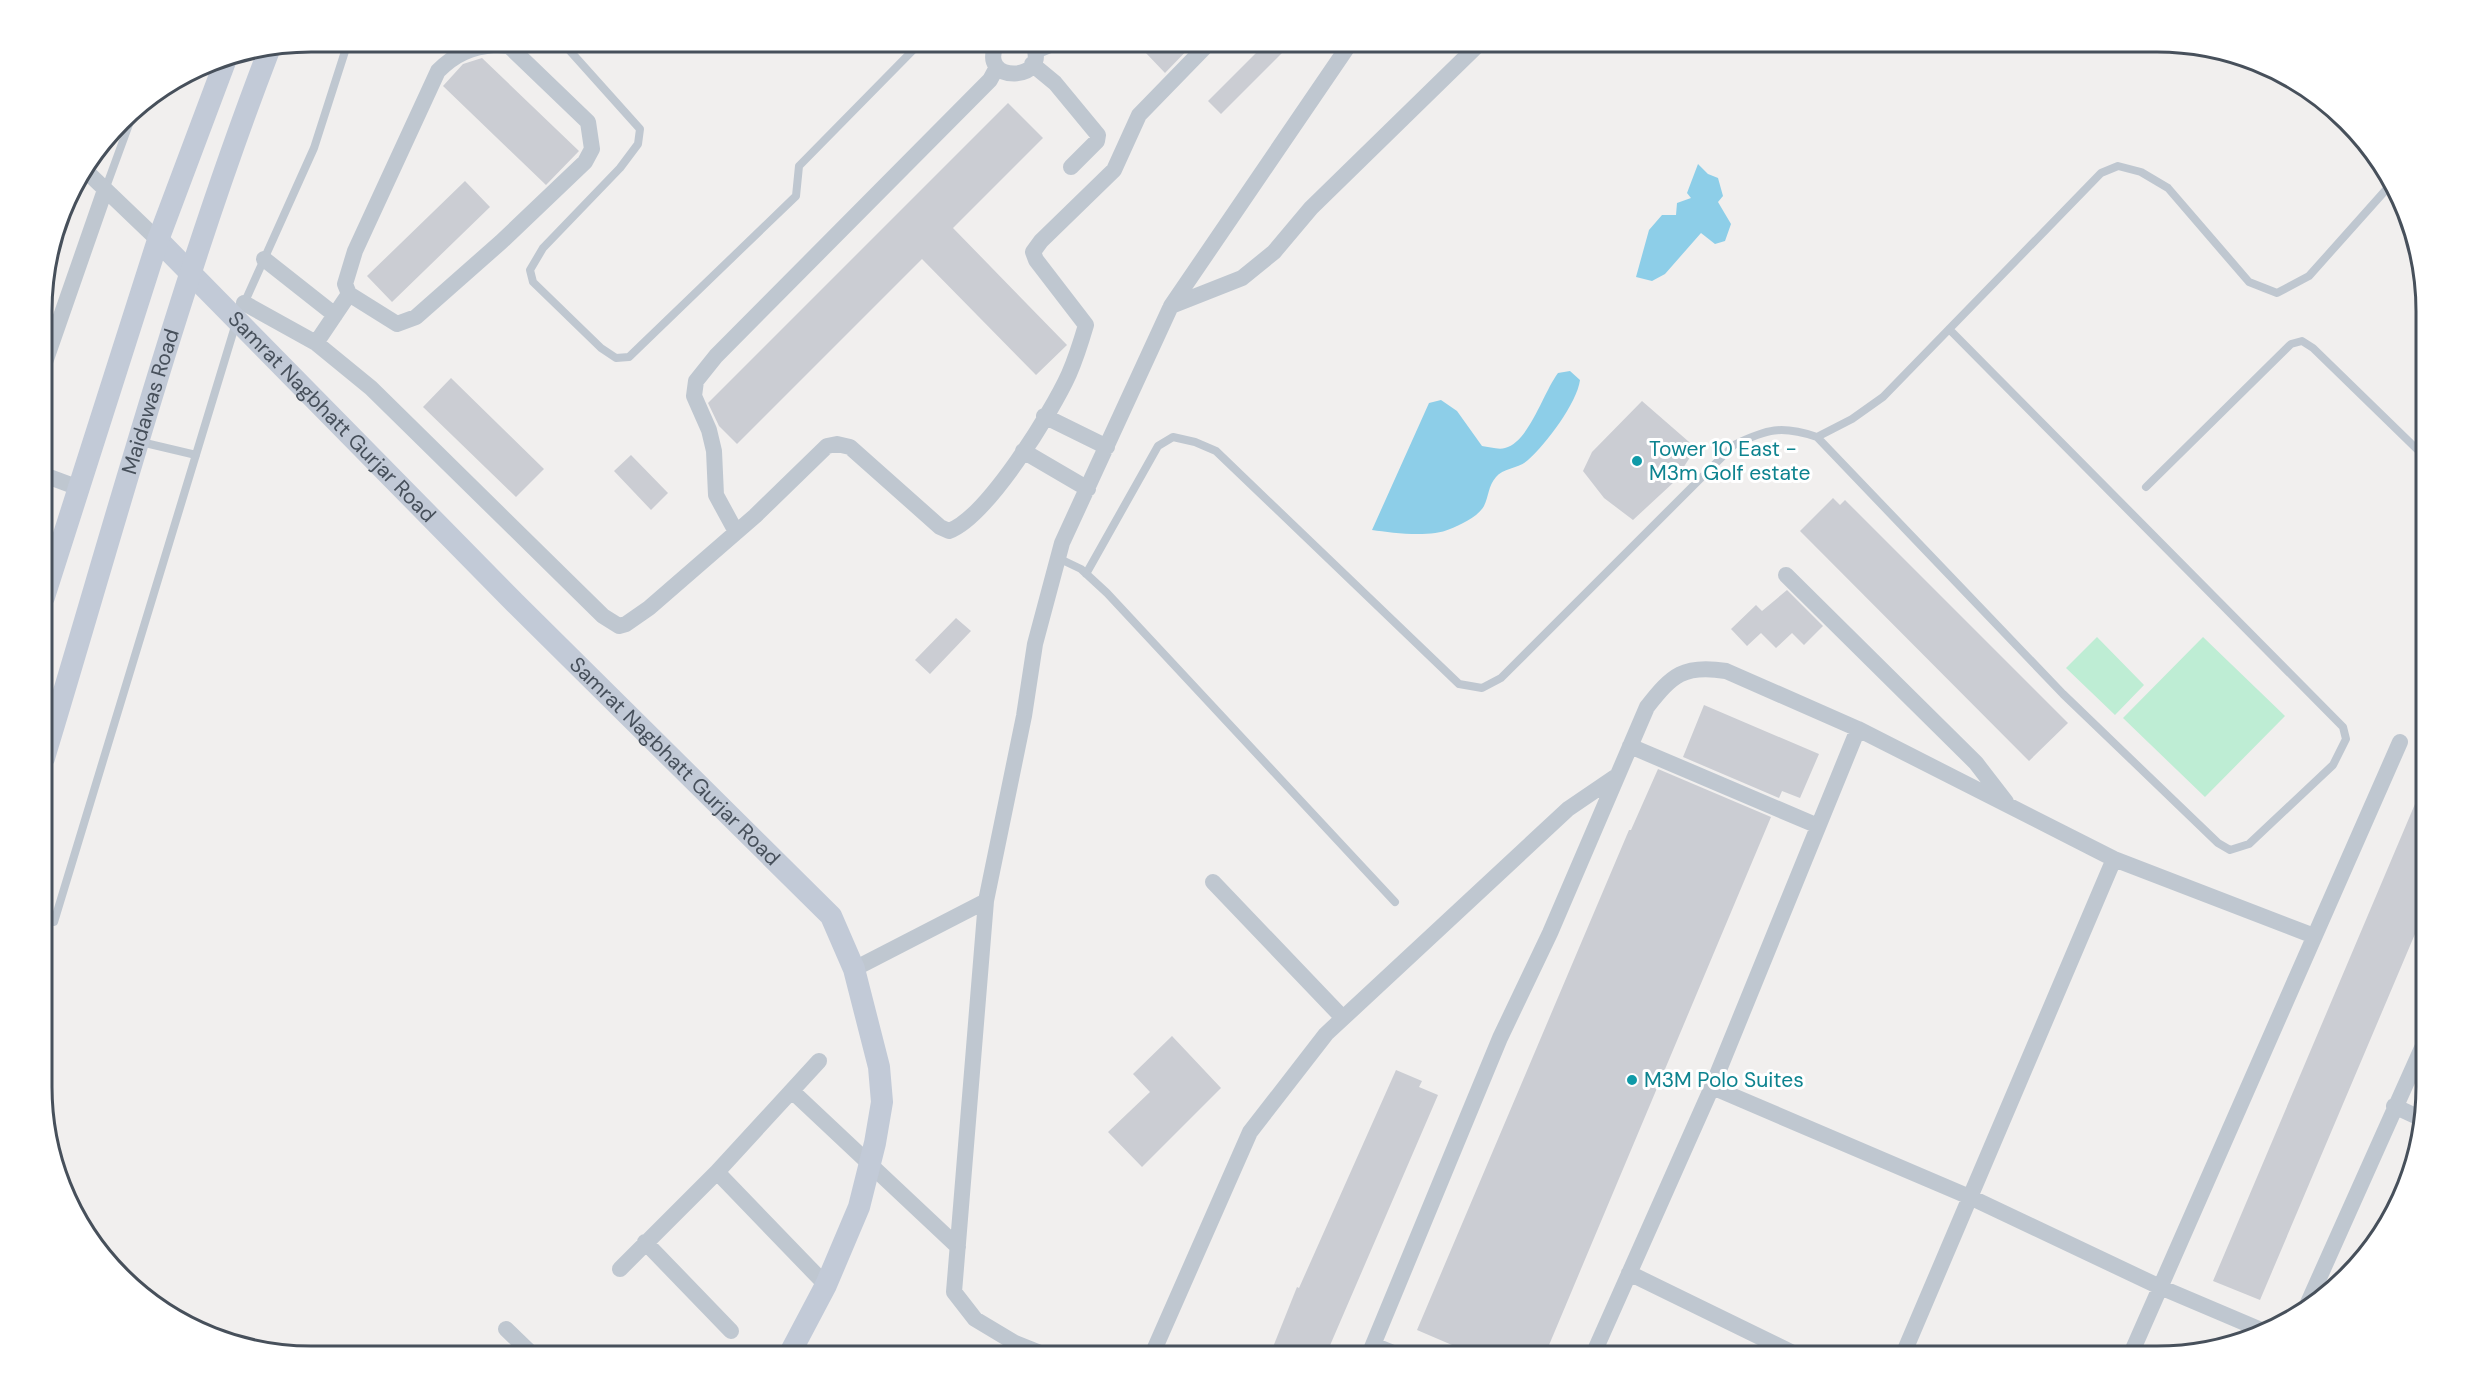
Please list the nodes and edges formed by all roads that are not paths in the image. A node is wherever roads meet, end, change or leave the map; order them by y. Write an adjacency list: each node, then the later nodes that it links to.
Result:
1 (345, 52): 20 (lane)
2 (464, 52): 22 (street)
3 (515, 52): 22 (street)
4 (571, 52): 5 (lane)
5 (911, 52)
6 (995, 52): 12 (street)
7 (1033, 52): 12 (street); 15 (street)
8 (1200, 52): 29 (street)
9 (1344, 52): 23 (street)
10 (1471, 52): 23 (street)
11 (267, 56): 21 (street, Maidawas Road)
12 (998, 67): 40 (street)
13 (223, 68): 19 (street, Maidawas Road)
14 (127, 129): 17 (lane)
15 (1071, 167)
16 (91, 176): 17 (street)
17 (105, 190): 19 (street); 27 (street)
18 (2386, 190): 26 (lane)
19 (158, 240): 21 (street, Samrat Nagbhatt Gurjar Road); 38 (street, Maidawas Road)
20 (264, 259): 24 (lane); 25 (street)
21 (190, 273): 24 (street, Samrat Nagbhatt Gurjar Road); 31 (street, Maidawas Road)
22 (349, 294): 25 (street)
23 (1171, 306): 32 (street)
24 (241, 311): 28 (street); 35 (lane); 58 (street, Samrat Nagbhatt Gurjar Road)
25 (335, 315): 28 (street)
26 (1949, 328): 30 (lane); 30 (lane)
27 (52, 342)
28 (316, 343): 40 (street)
29 (1044, 416): 32 (street); 34 (street)
30 (1817, 437): 43 (lane)
31 (139, 442): 35 (lane); 46 (street, Maidawas Road)
32 (1107, 447): 39 (street)
33 (2416, 448): 37 (lane)
34 (1023, 451): 39 (street); 40 (street)
35 (196, 455): 56 (lane)
36 (52, 478): 38 (street)
37 (2146, 487)
38 (79, 488): 42 (street, Maidawas Road)
39 (1088, 489): 41 (street)
40 (735, 530)
41 (1058, 558): 43 (lane); 54 (street)
42 (52, 560)
43 (1086, 574): 55 (lane)
44 (1786, 575): 50 (street)
45 (1858, 729): 48 (street); 50 (street); 51 (street)
46 (52, 731)
47 (2400, 742): 57 (street)
48 (1630, 746): 49 (street); 51 (street)
49 (1615, 777): 59 (street); 83 (street)
50 (2007, 804): 52 (street)
51 (1818, 826): 62 (street)
52 (2114, 859): 57 (street); 68 (street)
53 (1213, 882): 59 (street)
54 (986, 901): 58 (street); 70 (street)
55 (1395, 902)
56 (54, 922)
57 (2314, 936): 74 (street)
58 (854, 969): 66 (street, Samrat Nagbhatt Gurjar Road)
59 (1343, 1018): 82 (street)
60 (2416, 1060): 64 (street)
61 (819, 1061): 63 (street)
62 (1712, 1086): 68 (street); 72 (street)
63 (793, 1092): 66 (street); 67 (street)
64 (2394, 1106): 65 (street); 75 (street)
65 (2415, 1116)
66 (870, 1167): 70 (street); 73 (street, Samrat Nagbhatt Gurjar Road)
67 (717, 1172): 69 (street); 73 (street)
68 (1972, 1198): 74 (street); 86 (street)
69 (645, 1242): 71 (street); 78 (street)
70 (958, 1247): 81 (street)
71 (620, 1269)
72 (1629, 1273): 84 (street); 85 (street)
73 (826, 1285): 80 (street, Samrat Nagbhatt Gurjar Road)
74 (2160, 1287): 76 (street); 87 (street)
75 (2311, 1296)
76 (2256, 1328)
77 (506, 1329): 79 (street)
78 (731, 1331)
79 (524, 1346)
80 (794, 1346)
81 (1022, 1346)
82 (1156, 1346)
83 (1372, 1346)
84 (1597, 1346)
85 (1779, 1346)
86 (1906, 1346)
87 (2134, 1346)

